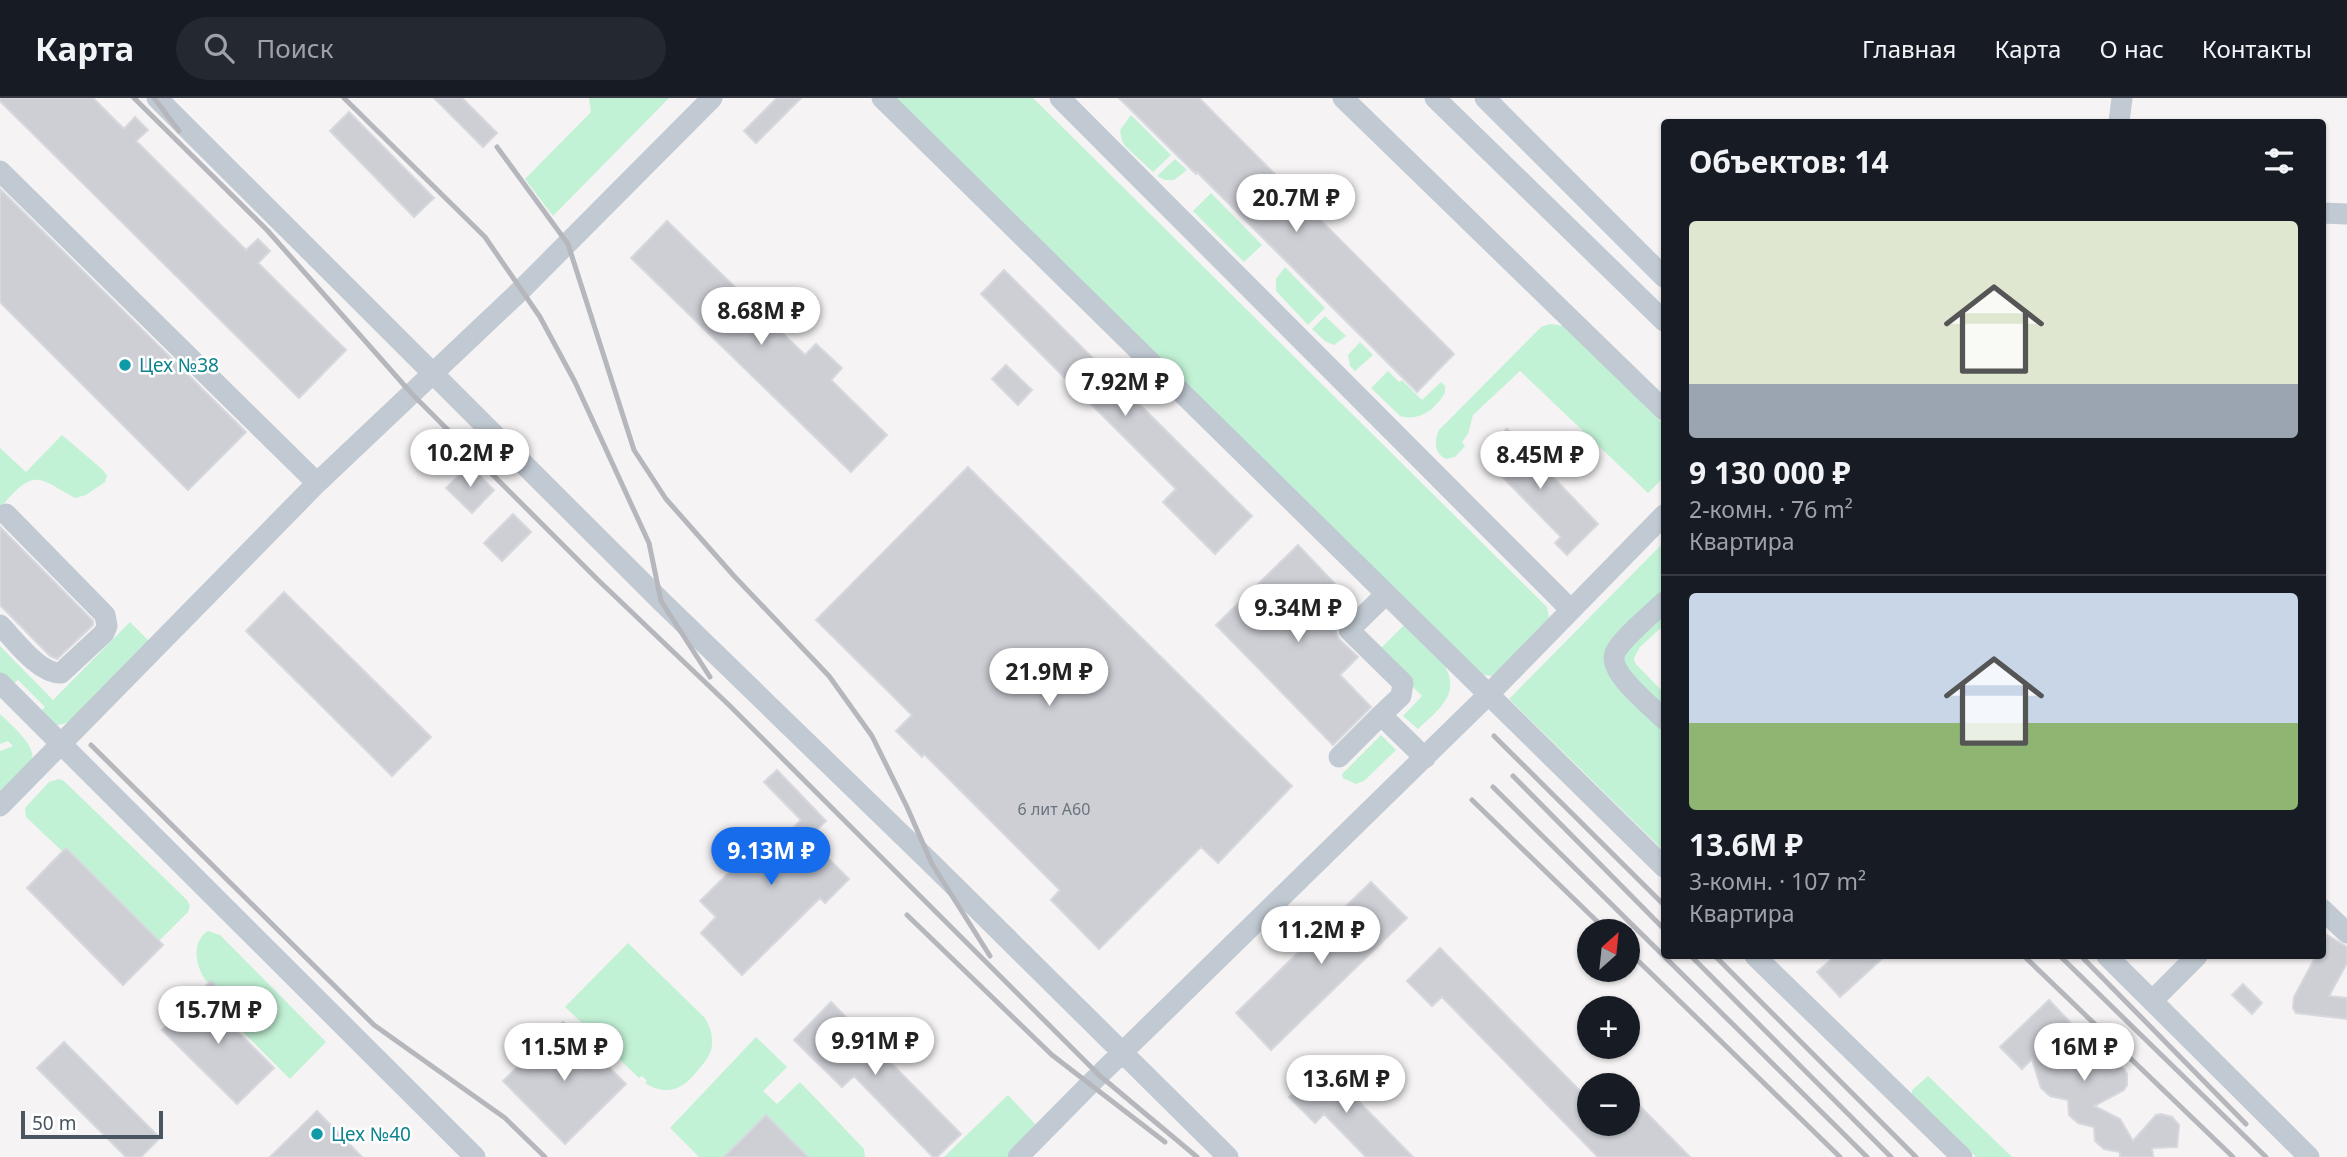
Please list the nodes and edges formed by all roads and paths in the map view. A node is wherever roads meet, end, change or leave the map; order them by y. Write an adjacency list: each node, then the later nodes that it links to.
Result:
1 (157, 98): 15 (street)
2 (712, 98): 15 (street)
3 (882, 98): 20 (street)
4 (1060, 98): 22 (street)
5 (1343, 98): 16 (street)
6 (1435, 98): 14 (street)
7 (1485, 98): 13 (street)
8 (2122, 98): 9 (street)
9 (2119, 119)
10 (0, 170): 17 (street)
11 (2326, 214): 12 (street)
12 (2347, 214)
13 (1661, 274)
14 (1661, 318)
15 (433, 374): 17 (street); 39 (street)
16 (1661, 407)
17 (317, 483): 28 (street)
18 (6, 514): 23 (street)
19 (1661, 518): 22 (street)
20 (1386, 594): 25 (street); 26 (street)
21 (1661, 605): 27 (street)
22 (1572, 610): 25 (street)
23 (0, 625)
24 (0, 683): 28 (street)
25 (1488, 695): 30 (street); 32 (street)
26 (1381, 715): 29 (street); 30 (street)
27 (1661, 716)
28 (60, 745): 31 (street); 41 (street)
29 (1339, 757)
30 (1425, 758): 39 (street)
31 (0, 806)
32 (1661, 864)
33 (2326, 913): 34 (street)
34 (2347, 933)
35 (1758, 959): 43 (street)
36 (2110, 959): 38 (street)
37 (2194, 959): 38 (street)
38 (2152, 1000): 44 (street)
39 (1124, 1053): 40 (street); 42 (street)
40 (1031, 1153)
41 (475, 1157)
42 (1228, 1157)
43 (1962, 1157)
44 (2309, 1157)

